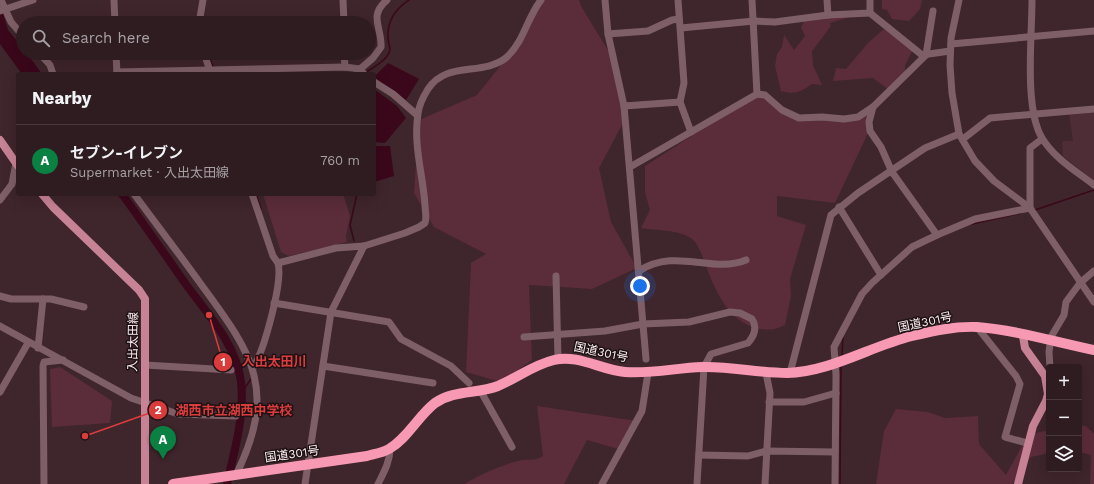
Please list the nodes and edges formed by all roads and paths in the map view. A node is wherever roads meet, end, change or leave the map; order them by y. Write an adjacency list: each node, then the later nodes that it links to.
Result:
1 (2, 0): 15 (street)
2 (33, 0): 15 (street)
3 (114, 0): 19 (street)
4 (203, 0): 20 (street)
5 (343, 0): 21 (street)
6 (387, 0): 30 (street)
7 (541, 0): 49 (street)
8 (605, 0): 27 (street)
9 (678, 0): 22 (street)
10 (752, 0): 23 (street)
11 (827, 0): 18 (street)
12 (870, 0): 17 (street)
13 (959, 0): 29 (street)
14 (1032, 0): 28 (street)
15 (2, 10): 24 (street)
16 (933, 11): 31 (street)
17 (870, 13): 18 (street); 31 (street)
18 (828, 15): 23 (street)
19 (115, 16)
20 (200, 16)
21 (344, 16)
22 (679, 19): 25 (street); 27 (street)
23 (754, 21): 25 (street); 44 (street)
24 (16, 28)
25 (681, 28): 45 (street)
26 (1094, 31): 28 (street)
27 (608, 34): 46 (street)
28 (1032, 37): 29 (street); 50 (street)
29 (950, 47): 31 (street); 52 (street)
30 (376, 54)
31 (926, 55): 47 (street)
32 (46, 60): 39 (street)
33 (116, 60): 40 (street)
34 (206, 60): 38 (street)
35 (344, 60): 37 (street)
36 (371, 60): 42 (street)
37 (345, 67): 38 (street); 42 (street)
38 (210, 71): 41 (street)
39 (52, 72)
40 (117, 72)
41 (164, 72)
42 (362, 72)
43 (376, 83): 49 (street)
44 (757, 94): 47 (street); 51 (street)
45 (680, 102): 46 (street); 51 (street)
46 (624, 106): 56 (street)
47 (873, 107): 58 (street)
48 (1094, 109): 50 (street)
49 (418, 115): 67 (street)
50 (1033, 116): 52 (street); 53 (street)
51 (691, 132): 56 (street)
52 (961, 136): 58 (street); 65 (street)
53 (1042, 138): 59 (street); 65 (street)
54 (0, 140): 55 (main road)
55 (16, 163)
56 (630, 167): 70 (street)
57 (16, 168): 63 (street)
58 (892, 172): 64 (street); 66 (street)
59 (1094, 185)
60 (44, 196): 95 (main road, 入出太田線)
61 (135, 196): 98 (street)
62 (253, 196): 69 (street)
63 (0, 200)
64 (839, 207): 72 (street); 100 (street)
65 (1030, 208): 66 (street); 74 (street)
66 (937, 235): 72 (street)
67 (364, 246): 69 (street); 80 (street)
68 (746, 260): 70 (street)
69 (278, 263): 78 (street)
70 (639, 271): 81 (street)
71 (1094, 271): 74 (street)
72 (881, 275): 93 (street)
73 (556, 276): 84 (street)
74 (1080, 283): 77 (street); 94 (street)
75 (0, 296): 76 (street)
76 (43, 299): 79 (street); 88 (street)
77 (1094, 302)
78 (274, 303): 80 (street); 98 (street)
79 (84, 307)
80 (331, 312): 96 (street); 105 (street)
81 (643, 324): 84 (street); 91 (street); 97 (street)
82 (0, 326): 87 (street)
83 (977, 327): 85 (highway, 国道301号); 93 (highway, 国道301号); 113 (street)
84 (556, 336): 86 (street); 90 (street)
85 (1023, 336): 89 (highway, 国道301号); 103 (main road)
86 (524, 338)
87 (28, 343): 88 (street); 107 (street)
88 (38, 348): 92 (street)
89 (1094, 350)
90 (558, 359): 101 (highway, 国道301号); 106 (highway, 国道301号)
91 (646, 359)
92 (64, 360): 111 (street); 121 (street)
93 (834, 362): 100 (highway, 国道301号); 108 (street)
94 (1050, 364)
95 (145, 365): 99 (street); 111 (main road, 入出太田線)
96 (323, 366): 104 (street); 119 (street)
97 (704, 367): 101 (highway, 国道301号); 102 (highway, 国道301号); 118 (street)
98 (253, 368): 120 (street)
99 (231, 370)
100 (790, 372): 102 (highway, 国道301号)
101 (648, 373): 126 (street)
102 (766, 373): 109 (street)
103 (1046, 376)
104 (433, 383)
105 (469, 383)
106 (480, 390): 114 (street); 115 (highway, 国道301号)
107 (0, 392)
108 (836, 393): 109 (street); 117 (street)
109 (769, 402): 116 (street)
110 (1046, 403): 113 (main road)
111 (144, 404): 112 (street); 122 (main road, 入出太田線)
112 (236, 416)
113 (1028, 443): 130 (main road)
114 (512, 447)
115 (390, 448): 119 (highway, 国道301号); 125 (street)
116 (766, 451): 117 (street); 118 (street); 128 (street)
117 (835, 452): 129 (street)
118 (699, 455): 127 (street)
119 (308, 464): 120 (highway, 国道301号); 124 (street)
120 (236, 475): 123 (highway, 国道301号)
121 (44, 484)
122 (145, 484)
123 (173, 484)
124 (305, 484)
125 (378, 484)
126 (602, 484)
127 (697, 484)
128 (765, 484)
129 (835, 484)
130 (1018, 484)

